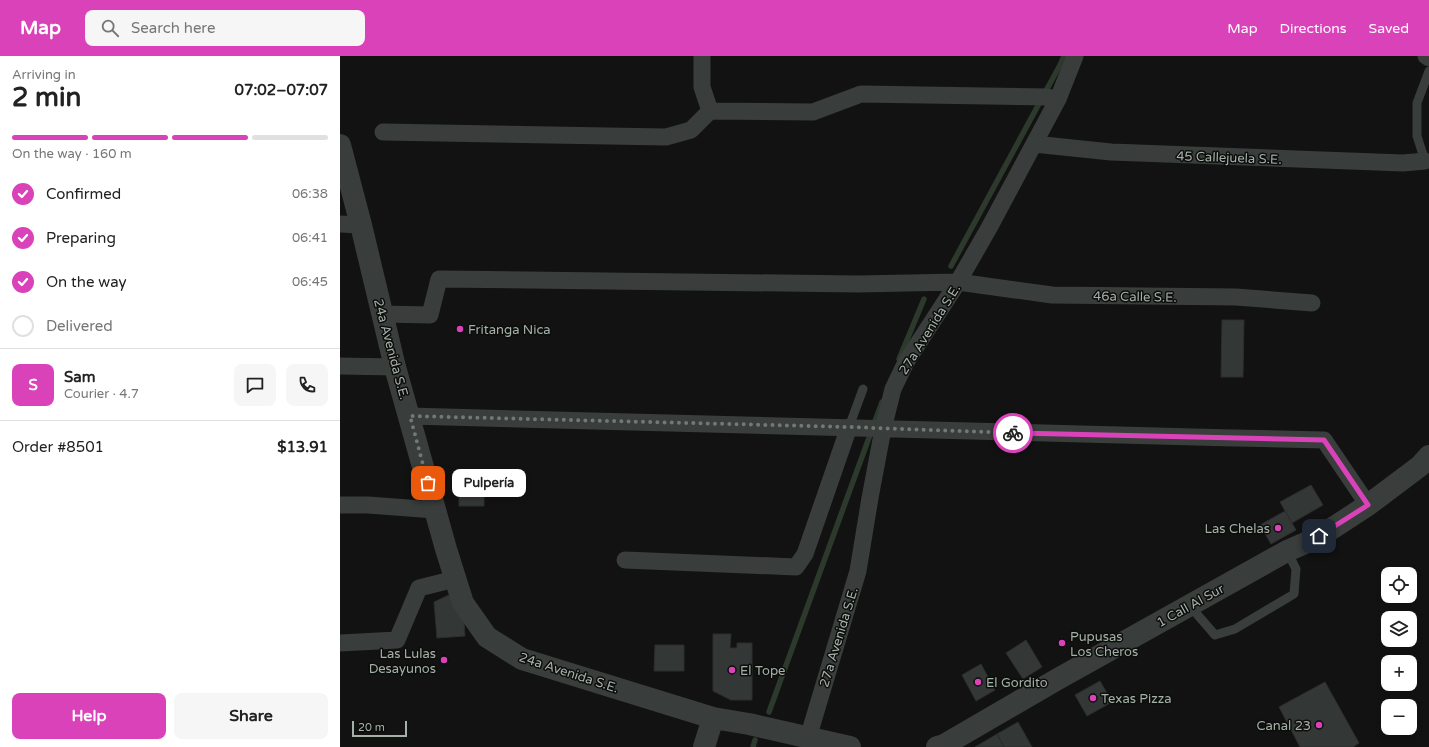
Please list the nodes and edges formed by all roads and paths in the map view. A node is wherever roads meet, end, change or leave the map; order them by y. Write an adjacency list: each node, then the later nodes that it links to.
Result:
1 (702, 56): 7 (street)
2 (1075, 56): 6 (street, 27a Avenida S.E.)
3 (1426, 56): 4 (street)
4 (1429, 58)
5 (1429, 71): 11 (lane)
6 (1053, 98): 7 (street); 9 (street, 27a Avenida S.E.)
7 (710, 111): 8 (street)
8 (383, 132)
9 (1034, 144): 11 (street, 45 Callejuela S.E.); 13 (street, 27a Avenida S.E.)
10 (340, 145): 12 (street, 24a Avenida S.E.)
11 (1427, 162)
12 (350, 224): 15 (street, 24a Avenida S.E.)
13 (955, 282): 14 (street, 46a Calle S.E.); 15 (street, 46a Calle S.E.); 20 (street, 27a Avenida S.E.)
14 (1312, 303)
15 (382, 314): 17 (street, 24a Avenida S.E.)
16 (340, 366): 17 (street)
17 (395, 367): 19 (street, 24a Avenida S.E.)
18 (862, 389): 20 (lane)
19 (410, 416): 20 (street); 24 (street, 24a Avenida S.E.)
20 (868, 428): 23 (street); 26 (street); 31 (street, 27a Avenida S.E.)
21 (1429, 456): 23 (street, 1 Call Al Sur)
22 (340, 505): 24 (street)
23 (1368, 505): 25 (street, 1 Call Al Sur)
24 (435, 510): 27 (street, 24a Avenida S.E.)
25 (1287, 551): 28 (street, 1 Call Al Sur); 28 (lane)
26 (625, 560)
27 (455, 578): 29 (street); 30 (street, 24a Avenida S.E.)
28 (1189, 605): 32 (street, 1 Call Al Sur)
29 (340, 643)
30 (713, 718): 31 (street, 24a Avenida S.E.); 33 (street)
31 (808, 738): 34 (street, 24a Avenida S.E.)
32 (942, 746)
33 (704, 747)
34 (850, 747)

